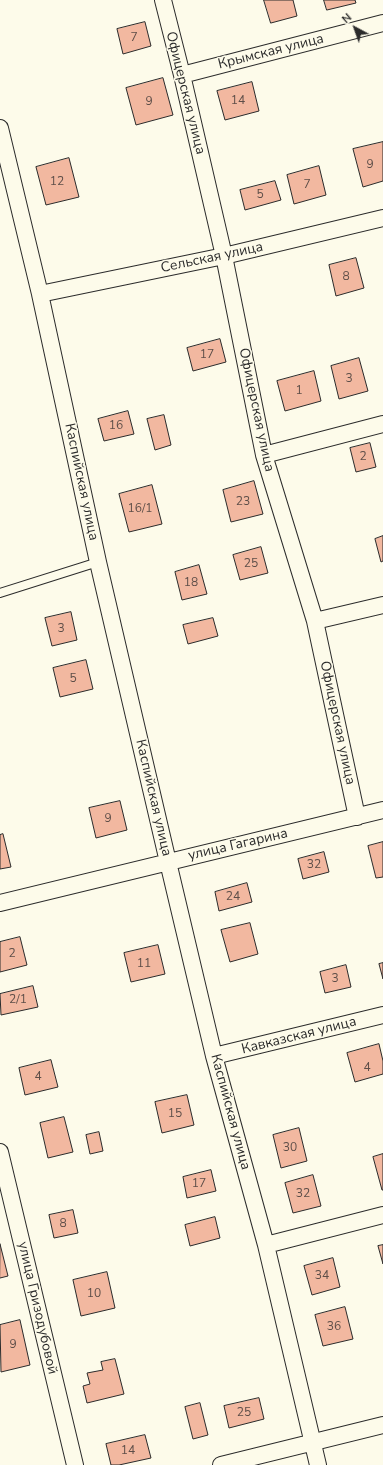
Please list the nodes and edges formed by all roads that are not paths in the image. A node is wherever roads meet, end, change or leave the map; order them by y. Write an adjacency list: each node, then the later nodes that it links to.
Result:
1 (163, 0): 3 (street, Офицерская улица)
2 (383, 23): 3 (street, Крымская улица)
3 (182, 75): 6 (street, Офицерская улица)
4 (0, 128): 7 (street, Каспийская улица)
5 (383, 218): 6 (street, Сельская улица)
6 (224, 256): 7 (street, Сельская улица); 9 (street, Офицерская улица)
7 (40, 294): 10 (street, Каспийская улица)
8 (383, 424): 9 (street)
9 (264, 456): 13 (street, Офицерская улица)
10 (98, 562): 11 (lane); 16 (street, Каспийская улица)
11 (0, 593)
12 (383, 605): 13 (street)
13 (315, 621): 15 (street, Офицерская улица)
14 (383, 810): 15 (street, улица Гагарина)
15 (357, 817): 16 (street, улица Гагарина)
16 (168, 862): 17 (street, улица Гагарина); 19 (street, Каспийская улица)
17 (0, 903)
18 (383, 1015): 19 (street, Кавказская улица)
19 (214, 1056): 22 (street, Каспийская улица)
20 (0, 1152): 25 (street, улица Гризодубовой)
21 (383, 1215): 22 (street)
22 (266, 1245): 24 (street, Каспийская улица)
23 (383, 1425): 24 (street)
24 (313, 1442): 26 (street); 27 (street, Каспийская улица)
25 (75, 1465)
26 (221, 1465)
27 (318, 1465)

